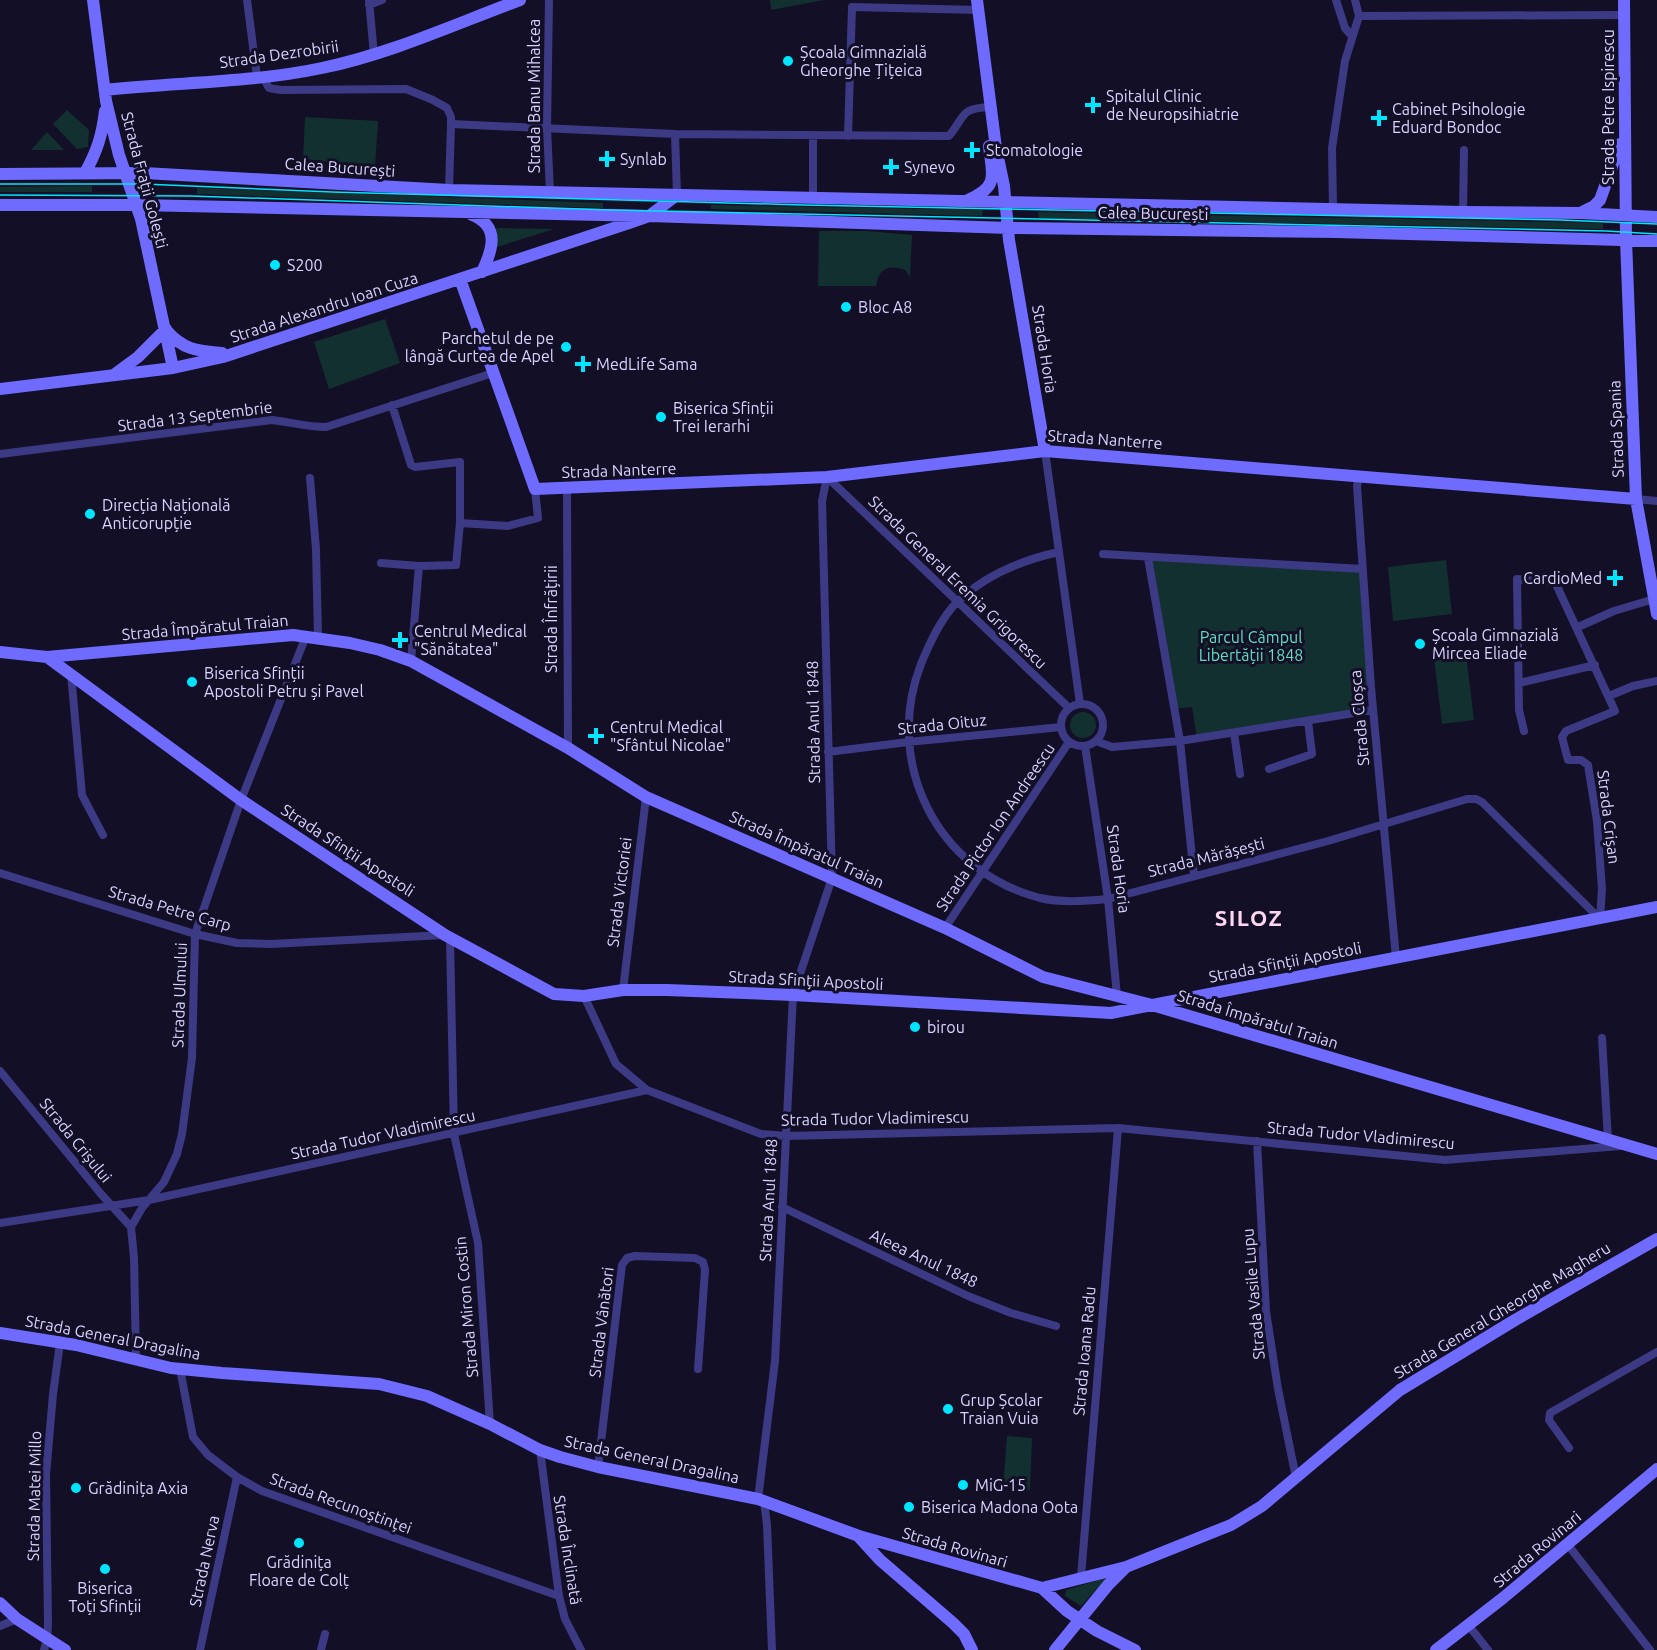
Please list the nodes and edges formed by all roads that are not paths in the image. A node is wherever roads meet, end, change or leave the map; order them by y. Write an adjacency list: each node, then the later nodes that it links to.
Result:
1 (93, 0): 16 (street, Strada Frații Golești)
2 (247, 0): 15 (street)
3 (382, 0): 9 (street)
4 (520, 0): 14 (street, Strada Dezrobirii)
5 (549, 0): 19 (street, Strada Banu Mihalcea)
6 (1336, 0): 13 (street)
7 (1355, 0): 12 (street)
8 (1624, 0): 11 (street, Strada Petre Ispirescu)
9 (369, 3): 14 (street)
10 (978, 5): 17 (street, Strada Horia); 23 (street)
11 (1624, 15): 12 (street); 20 (street, Strada Petre Ispirescu)
12 (1359, 16): 13 (street)
13 (1352, 36): 37 (street)
14 (374, 55): 15 (street, Strada Dezrobirii)
15 (260, 77): 16 (street, Strada Dezrobirii); 18 (street)
16 (106, 95): 25 (street, Strada Frații Golești); 26 (street)
17 (991, 107): 23 (street); 33 (street); 34 (street, Strada Horia)
18 (451, 124): 19 (street); 28 (street)
19 (547, 128): 21 (street); 29 (street, Strada Banu Mihalcea)
20 (1624, 131): 40 (street); 41 (street, Strada Petre Ispirescu)
21 (675, 134): 22 (street); 31 (street)
22 (813, 135): 23 (street); 32 (street)
23 (848, 136)
24 (1464, 150): 38 (street)
25 (125, 172): 26 (street, Calea București); 28 (street, Calea București); 36 (street, Strada Frații Golești)
26 (85, 173): 27 (street, Calea București)
27 (0, 174)
28 (449, 190): 29 (street, Calea București)
29 (550, 192): 30 (street, Calea București)
30 (611, 193): 31 (street, Calea București); 43 (street)
31 (677, 195): 32 (street, Calea București); 44 (street)
32 (813, 198): 33 (street, Calea București)
33 (966, 201): 34 (street, Calea București)
34 (1006, 202): 37 (street, Calea București); 46 (street, Strada Horia)
35 (0, 205): 36 (street, Calea București)
36 (136, 205): 39 (street, Calea București); 52 (street, Strada Frații Golești)
37 (1333, 209): 38 (street, Calea București)
38 (1463, 212): 40 (street, Calea București)
39 (468, 213): 42 (street, Calea București); 50 (street)
40 (1580, 213): 41 (street, Calea București)
41 (1626, 214): 45 (street, Calea București); 48 (street, Strada Petre Ispirescu)
42 (573, 215): 43 (street, Calea București); 47 (street)
43 (611, 216): 44 (street, Calea București)
44 (649, 216): 46 (street, Calea București); 47 (street, Strada Alexandru Ioan Cuza)
45 (1657, 217)
46 (1009, 228): 48 (street, Calea București); 59 (street, Strada Horia)
47 (579, 240): 50 (street, Strada Alexandru Ioan Cuza)
48 (1626, 240): 49 (street, Calea București); 66 (street, Strada Spania)
49 (1657, 241)
50 (482, 272): 51 (street, Strada Alexandru Ioan Cuza)
51 (460, 279): 53 (street, Strada Alexandru Ioan Cuza); 55 (street)
52 (166, 329): 53 (street); 54 (street, Strada Frații Golești); 56 (street)
53 (234, 353): 54 (street, Strada Alexandru Ioan Cuza)
54 (173, 368): 56 (street, Strada Alexandru Ioan Cuza)
55 (493, 373): 58 (street, Strada 13 Septembrie); 64 (street)
56 (114, 375): 57 (street, Strada Alexandru Ioan Cuza)
57 (0, 389)
58 (392, 405): 60 (street, Strada 13 Septembrie); 68 (street)
59 (1045, 451): 61 (street, Strada Nanterre); 62 (street, Strada Nanterre); 69 (street, Strada Horia)
60 (0, 454)
61 (1359, 475): 66 (street, Strada Nanterre); 74 (street, Strada Cloșca)
62 (827, 477): 65 (street, Strada Nanterre); 76 (street, Strada General Eremia Grigorescu); 101 (street, Strada Anul 1848)
63 (310, 478): 79 (street)
64 (535, 489): 65 (street, Strada Nanterre); 68 (street)
65 (567, 489): 100 (street, Strada Înfrățirii)
66 (1636, 499): 67 (street); 75 (street, Strada Spania)
67 (1657, 501)
68 (460, 523): 73 (street)
69 (1059, 552): 76 (street, Strada Mărășești); 88 (street, Strada Horia)
70 (1103, 554): 71 (street)
71 (1148, 558): 74 (street); 97 (street)
72 (381, 563): 73 (street)
73 (419, 566): 82 (street)
74 (1363, 569): 90 (street, Strada Cloșca)
75 (1654, 599): 77 (street, Strada Spania); 78 (street)
76 (957, 603): 89 (street, Strada General Eremia Grigorescu); 95 (street, Strada Mărășești)
77 (1657, 614)
78 (1578, 627): 83 (street); 86 (street)
79 (312, 637): 81 (street, Strada Împăratul Traian); 82 (street, Strada Împăratul Traian); 105 (street, Strada Ulmului)
80 (0, 652): 81 (street, Strada Împăratul Traian)
81 (47, 657): 84 (street, Strada Sfinții Apostoli)
82 (411, 661): 100 (street, Strada Împăratul Traian)
83 (1595, 665): 86 (street); 87 (street)
84 (71, 674): 105 (street, Strada Sfinții Apostoli); 107 (street)
85 (1657, 681): 87 (street)
86 (1519, 683): 93 (street)
87 (1609, 696): 114 (street, Strada Crișan)
88 (1080, 704): 89 (street); 96 (street)
89 (1069, 708): 92 (street)
90 (1373, 710): 91 (street); 106 (street, Strada Cloșca)
91 (1308, 721): 94 (street); 102 (street)
92 (1060, 727): 95 (street, Strada Oituz); 98 (street)
93 (1524, 730)
94 (1234, 733): 97 (street); 103 (street)
95 (908, 741): 101 (street, Strada Oituz); 108 (street, Strada Mărășești)
96 (1096, 741): 97 (street); 99 (street)
97 (1180, 741): 110 (street)
98 (1069, 742): 99 (street); 108 (street, Strada Pictor Ion Andreescu)
99 (1085, 746): 112 (street, Strada Horia)
100 (568, 748): 104 (street, Strada Împăratul Traian)
101 (828, 752): 111 (street, Strada Anul 1848)
102 (1269, 769)
103 (1240, 774)
104 (646, 797): 111 (street, Strada Împăratul Traian); 119 (street, Strada Victoriei)
105 (241, 800): 116 (street, Strada Ulmului); 117 (street, Strada Sfinții Apostoli)
106 (1383, 825): 110 (street, Strada Mărășești); 114 (street, Strada Mărășești); 118 (street, Strada Cloșca)
107 (102, 835)
108 (983, 871): 112 (street, Strada Mărășești); 115 (street, Strada Pictor Ion Andreescu)
109 (0, 873): 116 (street, Strada Petre Carp)
110 (1194, 876): 112 (street, Strada Mărășești)
111 (832, 878): 115 (street, Strada Împăratul Traian); 120 (street, Strada Anul 1848)
112 (1108, 898): 122 (street, Strada Horia)
113 (1657, 907): 114 (street, Strada Sfinții Apostoli)
114 (1600, 919): 118 (street, Strada Sfinții Apostoli)
115 (945, 928): 122 (street, Strada Împăratul Traian)
116 (195, 934): 117 (street, Strada Petre Carp); 134 (street, Strada Ulmului)
117 (447, 937): 121 (street, Strada Sfinții Apostoli); 128 (street, Strada Miron Costin)
118 (1396, 958): 123 (street, Strada Sfinții Apostoli)
119 (623, 990): 120 (street, Strada Sfinții Apostoli); 121 (street, Strada Sfinții Apostoli)
120 (793, 994): 123 (street, Strada Sfinții Apostoli); 129 (street, Strada Anul 1848)
121 (584, 996): 126 (street)
122 (1117, 996): 123 (street, Strada Împăratul Traian)
123 (1152, 1005): 130 (street, Strada Împăratul Traian)
124 (1602, 1038): 130 (street)
125 (0, 1071): 135 (street, Strada Crișului)
126 (647, 1090): 128 (street, Strada Tudor Vladimirescu); 129 (street, Strada Tudor Vladimirescu)
127 (1118, 1128): 129 (street, Strada Tudor Vladimirescu); 131 (street, Strada Tudor Vladimirescu); 158 (street, Strada Ioana Radu)
128 (454, 1134): 134 (street, Strada Tudor Vladimirescu); 147 (street, Strada Miron Costin)
129 (786, 1136): 136 (street, Strada Anul 1848)
130 (1608, 1140): 132 (street, Strada Împăratul Traian)
131 (1257, 1141): 132 (street, Strada Tudor Vladimirescu); 153 (street, Strada Vasile Lupu)
132 (1626, 1145): 133 (street, Strada Împăratul Traian)
133 (1657, 1154)
134 (149, 1200): 135 (street, Strada Tudor Vladimirescu); 138 (street, Strada Ulmului)
135 (113, 1207): 137 (street, Strada Tudor Vladimirescu); 138 (street, Strada Crișului)
136 (782, 1207): 140 (street, Aleea Anul 1848); 154 (street, Strada Anul 1848)
137 (0, 1223)
138 (131, 1227): 144 (street)
139 (1657, 1239): 153 (street, Strada General Gheorghe Magheru)
140 (1056, 1326)
141 (0, 1333): 142 (street, Strada General Dragalina)
142 (60, 1342): 144 (street, Strada General Dragalina); 167 (street, Strada Matei Millo)
143 (1657, 1352): 148 (street)
144 (136, 1359): 145 (street, Strada General Dragalina)
145 (180, 1369): 147 (street, Strada General Dragalina); 152 (street, Strada Recunoștinței)
146 (698, 1369): 150 (street, Strada Vânători)
147 (490, 1424): 149 (street, Strada General Dragalina)
148 (1569, 1448)
149 (540, 1450): 150 (street, Strada General Dragalina); 160 (street, Strada Înclinată)
150 (598, 1467): 154 (street, Strada General Dragalina)
151 (1656, 1472): 156 (street, Strada Rovinari)
152 (237, 1477): 160 (street, Strada Recunoștinței); 169 (street, Strada Nerva)
153 (1296, 1478): 157 (street, Strada General Gheorghe Magheru)
154 (761, 1500): 155 (street, Strada General Dragalina); 172 (street, Strada Anul 1848)
155 (859, 1536): 159 (street, Strada Rovinari); 173 (street, Strada General Dragalina)
156 (1568, 1545): 165 (street, Strada Rovinari); 178 (street)
157 (1126, 1567): 158 (street, Strada General Gheorghe Magheru); 163 (street, Strada General Gheorghe Magheru)
158 (1082, 1577): 159 (street)
159 (1042, 1588): 163 (street, Strada Rovinari)
160 (559, 1596): 171 (street, Strada Înclinată)
161 (0, 1603): 162 (street)
162 (17, 1618): 164 (street); 167 (street)
163 (1079, 1619): 174 (street, Strada General Gheorghe Magheru); 175 (street, Strada Rovinari)
164 (0, 1626)
165 (1469, 1626): 176 (street, Strada Rovinari); 177 (street)
166 (325, 1634): 170 (street)
167 (46, 1645): 168 (street)
168 (65, 1650)
169 (200, 1650)
170 (321, 1650)
171 (581, 1650)
172 (772, 1650)
173 (972, 1650)
174 (1055, 1650)
175 (1135, 1650)
176 (1436, 1650)
177 (1488, 1650)
178 (1650, 1650)

